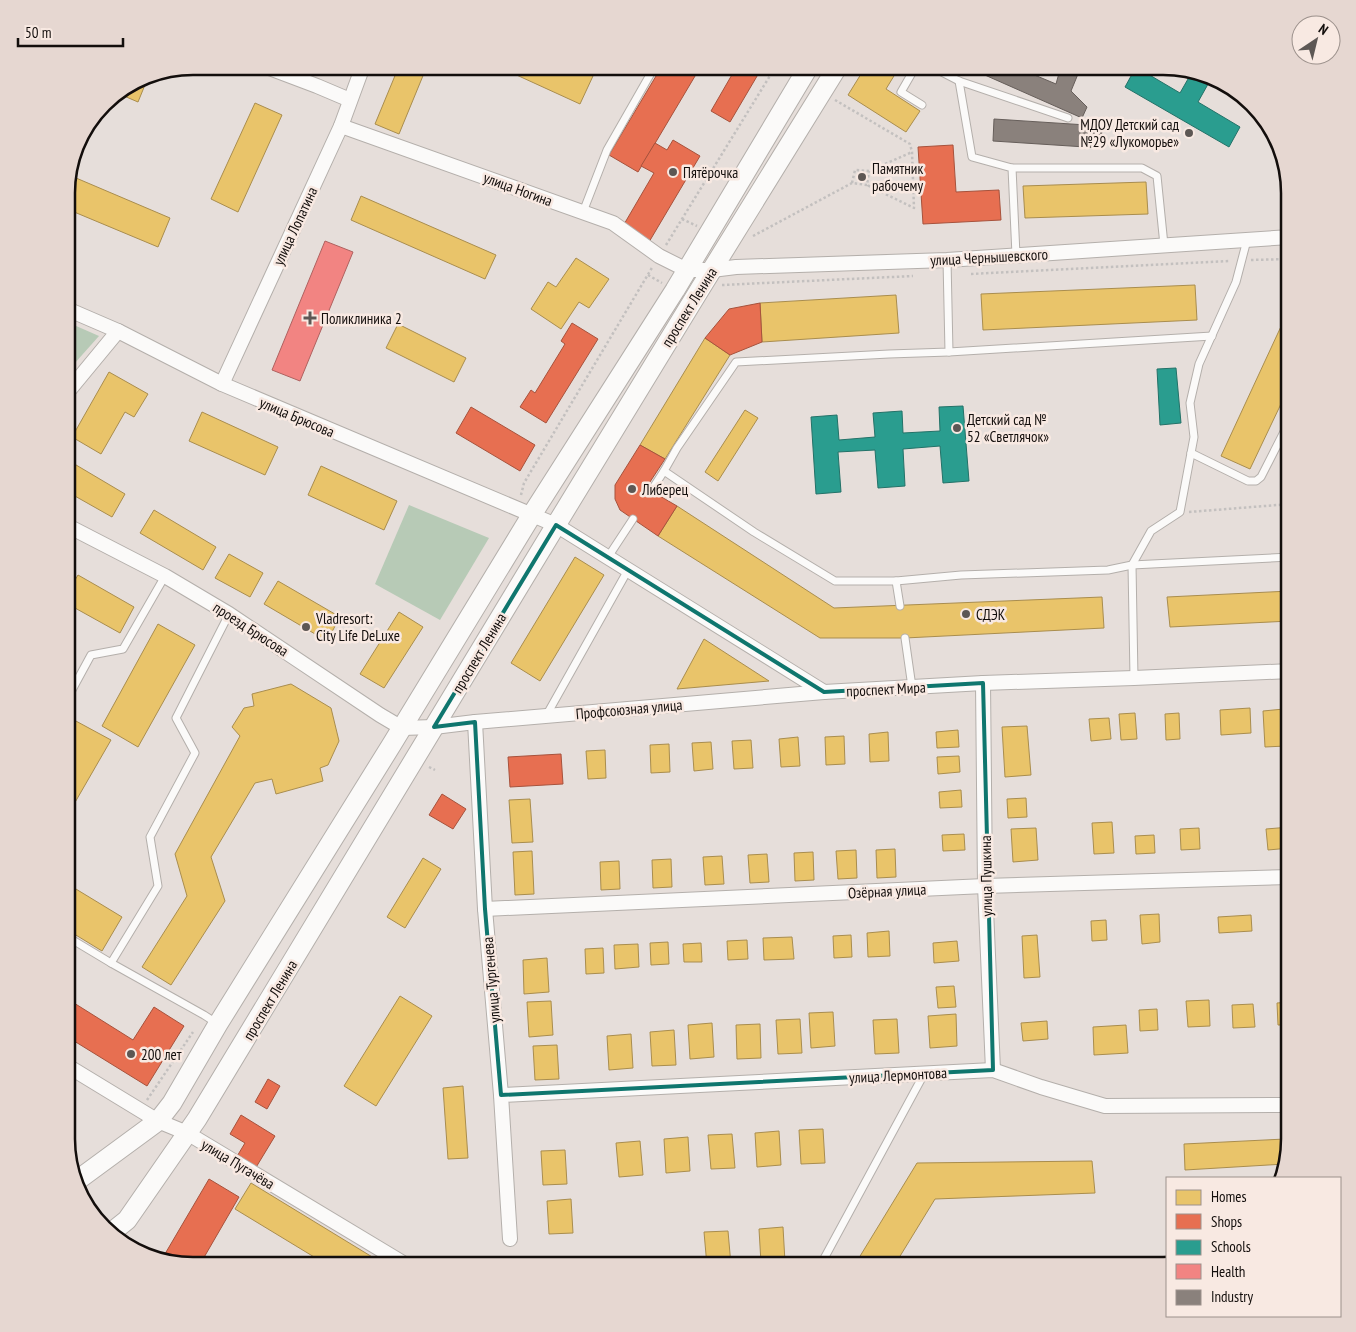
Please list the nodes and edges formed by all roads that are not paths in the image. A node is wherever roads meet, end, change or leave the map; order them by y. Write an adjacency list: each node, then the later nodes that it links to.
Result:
1 (288, 75): 9 (street)
2 (360, 75): 9 (street, улица Лопатина)
3 (650, 75): 14 (lane)
4 (804, 75): 20 (main road, проспект Ленина)
5 (832, 75): 21 (main road, проспект Ленина)
6 (911, 75): 10 (lane)
7 (947, 75): 8 (lane)
8 (959, 81): 11 (lane); 13 (lane)
9 (350, 100): 12 (street, улица Лопатина)
10 (922, 106)
11 (1068, 118)
12 (341, 126): 14 (street, улица Ногина); 27 (street, улица Лопатина)
13 (1012, 168): 17 (lane); 18 (lane)
14 (583, 212): 20 (street, улица Ногина)
15 (1281, 238): 16 (street, улица Чернышевского)
16 (1247, 240): 17 (street, улица Чернышевского); 24 (lane)
17 (1164, 245): 18 (street, улица Чернышевского)
18 (1016, 255): 19 (street, улица Чернышевского)
19 (947, 260): 21 (street, улица Чернышевского); 25 (lane)
20 (687, 270): 21 (street, улица Чернышевского); 32 (main road, проспект Ленина)
21 (712, 270): 34 (main road, проспект Ленина)
22 (75, 313): 23 (street, улица Брюсова)
23 (118, 331): 26 (street); 27 (street, улица Брюсова)
24 (1212, 336): 25 (lane); 29 (lane)
25 (949, 352): 30 (lane)
26 (75, 383)
27 (222, 384): 32 (street, улица Брюсова)
28 (1281, 438): 29 (lane)
29 (1191, 453): 38 (lane)
30 (664, 471): 31 (lane); 41 (lane)
31 (651, 491)
32 (524, 513): 34 (street, проспект Мира); 54 (main road, проспект Ленина)
33 (633, 519): 37 (lane)
34 (556, 526): 37 (street, проспект Мира); 53 (main road, проспект Ленина)
35 (75, 530): 40 (street, проезд Брюсова)
36 (1281, 557): 38 (lane)
37 (608, 558): 39 (street, проспект Мира)
38 (1132, 565): 41 (lane); 46 (lane)
39 (628, 570): 50 (street, проспект Мира); 51 (lane)
40 (165, 576): 43 (street, проезд Брюсова); 48 (lane)
41 (896, 581): 42 (lane)
42 (900, 606)
43 (229, 614): 54 (street, проезд Брюсова); 59 (lane)
44 (905, 638): 49 (lane)
45 (1281, 671): 46 (street, проспект Мира)
46 (1134, 678): 47 (street, проспект Мира)
47 (983, 683): 49 (street, проспект Мира); 56 (street, улица Пушкина)
48 (75, 685)
49 (912, 687): 50 (street, проспект Мира)
50 (824, 692): 51 (street, Профсоюзная улица)
51 (546, 716): 52 (street, Профсоюзная улица)
52 (475, 722): 53 (street, Профсоюзная улица); 57 (street, улица Тургенева)
53 (434, 727): 54 (street); 67 (main road, проспект Ленина)
54 (402, 728): 60 (main road, проспект Ленина)
55 (1281, 877): 56 (street, Озёрная улица)
56 (985, 886): 57 (street, Озёрная улица); 62 (street, улица Пушкина)
57 (485, 909): 64 (street, улица Тургенева)
58 (75, 941): 59 (lane)
59 (111, 963): 60 (lane)
60 (218, 1024): 66 (main road, проспект Ленина)
61 (75, 1070): 66 (street, улица Пугачёва)
62 (993, 1070): 63 (street, улица Лермонтова); 65 (street, улица Лермонтова)
63 (925, 1074): 64 (street, улица Лермонтова); 72 (lane)
64 (501, 1095): 70 (street, улица Тургенева)
65 (1281, 1105)
66 (158, 1121): 67 (street, улица Пугачёва); 68 (main road, проспект Ленина)
67 (187, 1133): 69 (main road, проспект Ленина); 71 (street, улица Пугачёва)
68 (82, 1177)
69 (116, 1229)
70 (510, 1239)
71 (393, 1257)
72 (825, 1257)

